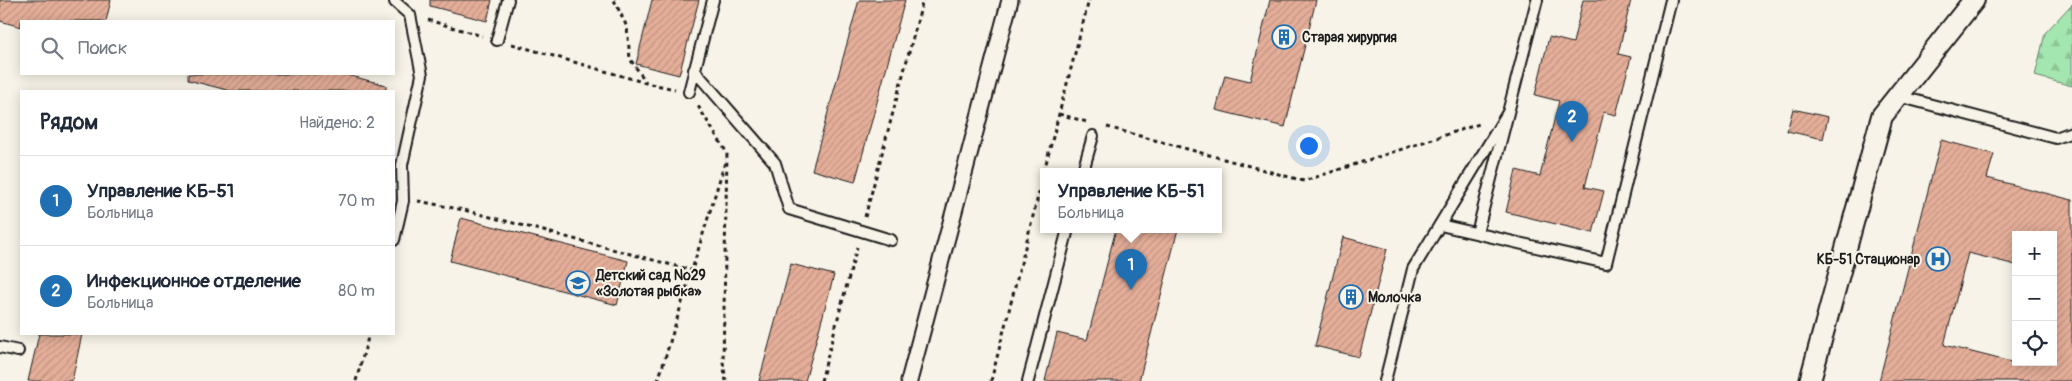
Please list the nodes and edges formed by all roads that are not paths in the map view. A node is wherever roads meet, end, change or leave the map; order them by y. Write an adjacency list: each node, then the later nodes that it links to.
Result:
1 (508, 0): 8 (lane)
2 (713, 0): 9 (lane)
3 (1010, 0): 23 (street)
4 (1537, 0): 12 (lane)
5 (1671, 0): 18 (lane)
6 (1974, 0): 11 (street)
7 (392, 1): 19 (lane)
8 (497, 40)
9 (694, 70): 10 (lane); 20 (lane)
10 (689, 92)
11 (1898, 96): 13 (lane); 26 (street)
12 (1508, 114): 16 (lane); 18 (lane)
13 (2072, 132)
14 (1092, 136): 15 (lane)
15 (1084, 168)
16 (1440, 225): 18 (lane); 25 (lane)
17 (1067, 233): 24 (lane)
18 (1477, 234)
19 (395, 236)
20 (892, 240)
21 (0, 347): 22 (lane)
22 (18, 351)
23 (909, 381)
24 (1028, 381)
25 (1385, 381)
26 (1810, 381)

